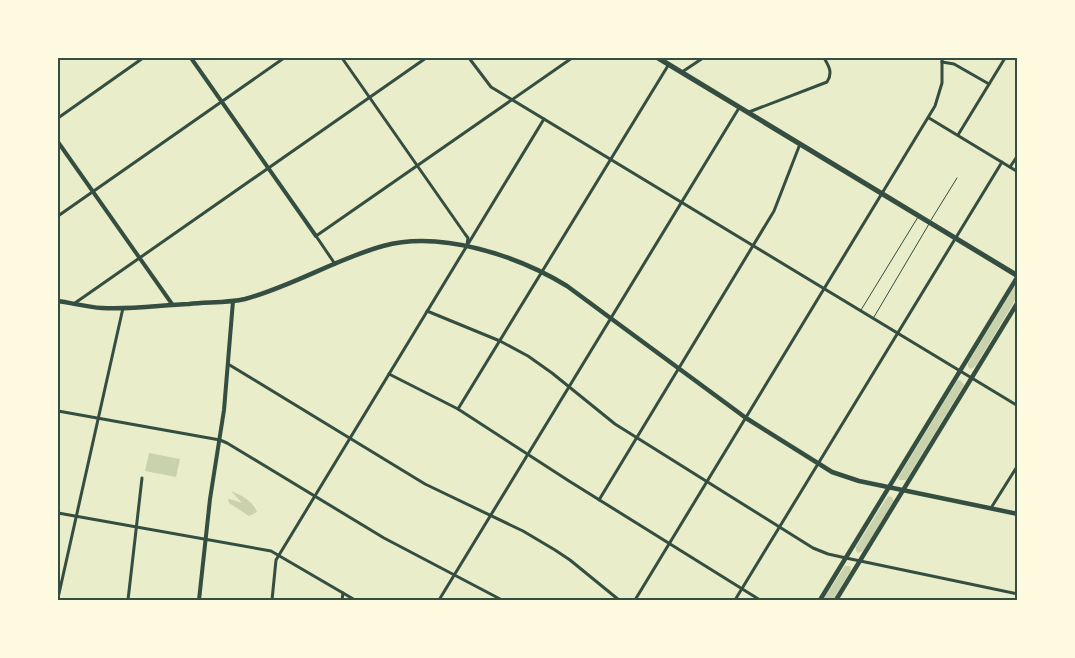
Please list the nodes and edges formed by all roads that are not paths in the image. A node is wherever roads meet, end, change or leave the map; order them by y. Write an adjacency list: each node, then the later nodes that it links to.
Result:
1 (143, 58): 21 (street)
2 (191, 58): 18 (street)
3 (284, 58): 18 (street)
4 (342, 58): 16 (street)
5 (426, 58): 16 (street)
6 (469, 58): 17 (street)
7 (572, 58): 17 (street)
8 (658, 58): 13 (main road)
9 (703, 58): 14 (street)
10 (824, 58): 20 (street)
11 (1006, 58): 15 (street)
12 (942, 60): 15 (street); 22 (street)
13 (669, 64): 14 (main road); 28 (street)
14 (682, 72): 19 (main road)
15 (989, 84): 24 (street)
16 (370, 97): 30 (street); 32 (street)
17 (512, 100): 23 (street); 30 (street)
18 (222, 101): 32 (street); 35 (street)
19 (740, 108): 20 (main road); 37 (street)
20 (748, 113): 26 (main road)
21 (58, 118)
22 (929, 118): 24 (street); 36 (street)
23 (544, 119): 28 (street); 44 (street)
24 (958, 135): 29 (street)
25 (58, 142): 35 (street)
26 (800, 144): 36 (main road); 43 (street)
27 (1018, 155): 31 (street)
28 (611, 159): 37 (street); 47 (street)
29 (1002, 162): 31 (street); 42 (street)
30 (417, 165): 41 (street); 44 (street)
31 (1010, 167): 33 (street)
32 (268, 168): 41 (street); 45 (street)
33 (1018, 172)
34 (956, 178): 40 (lane)
35 (93, 192): 38 (street); 45 (street)
36 (882, 194): 39 (main road); 49 (street)
37 (682, 202): 43 (street); 58 (street)
38 (58, 216)
39 (919, 217): 40 (main road); 57 (lane)
40 (930, 224): 42 (main road); 59 (lane)
41 (316, 236): 46 (street)
42 (955, 239): 48 (main road); 60 (street)
43 (753, 246): 49 (street); 63 (street)
44 (467, 247): 46 (main road); 47 (main road); 56 (street)
45 (140, 258): 53 (street); 54 (street)
46 (335, 264): 51 (main road)
47 (542, 272): 58 (main road); 61 (street)
48 (1018, 276): 64 (main road)
49 (824, 289): 57 (street); 72 (street)
50 (58, 301): 53 (main road)
51 (233, 301): 54 (main road); 62 (street)
52 (1018, 302): 66 (main road)
53 (75, 304): 55 (main road)
54 (172, 304): 55 (main road)
55 (123, 308): 71 (street)
56 (428, 311): 61 (street); 65 (street)
57 (861, 311): 59 (street)
58 (612, 318): 63 (main road); 67 (street)
59 (873, 318): 60 (street)
60 (898, 333): 64 (street); 77 (street)
61 (500, 341): 67 (street); 69 (street)
62 (228, 364): 73 (street); 75 (street)
63 (679, 368): 72 (main road); 74 (street)
64 (960, 371): 66 (street); 81 (main road)
65 (389, 374): 69 (street); 73 (street)
66 (971, 378): 68 (street); 82 (main road)
67 (569, 387): 74 (street); 76 (street)
68 (1018, 406)
69 (458, 409): 76 (street)
70 (58, 411): 71 (street)
71 (98, 418): 75 (street); 88 (street)
72 (746, 418): 77 (main road); 80 (street)
73 (350, 438): 83 (street); 89 (street)
74 (636, 438): 80 (street); 84 (street)
75 (220, 440): 83 (street); 92 (street)
76 (528, 455): 84 (street); 89 (street)
77 (818, 464): 81 (main road); 91 (street)
78 (1018, 465): 85 (street)
79 (142, 478): 90 (street)
80 (708, 481): 91 (street); 93 (street)
81 (890, 487): 82 (main road); 95 (main road)
82 (903, 490): 85 (main road); 96 (main road)
83 (315, 496): 94 (street); 97 (street)
84 (599, 500): 93 (street)
85 (991, 508): 87 (main road)
86 (58, 513): 88 (street)
87 (1018, 514)
88 (76, 516): 90 (street); 101 (street)
89 (490, 517): 97 (street); 109 (street)
90 (136, 527): 92 (street); 102 (street)
91 (780, 527): 95 (street); 98 (street)
92 (205, 539): 94 (street); 103 (street)
93 (670, 543): 98 (street); 110 (street)
94 (279, 554): 99 (street); 104 (street)
95 (846, 558): 96 (street); 113 (main road)
96 (860, 561): 100 (street); 114 (main road)
97 (455, 575): 107 (street); 108 (street)
98 (742, 589): 111 (street); 112 (street)
99 (343, 593): 105 (street); 106 (street)
100 (1018, 594)
101 (58, 598)
102 (128, 600)
103 (199, 600)
104 (272, 600)
105 (342, 600)
106 (355, 600)
107 (440, 600)
108 (502, 600)
109 (619, 600)
110 (635, 600)
111 (735, 600)
112 (760, 600)
113 (820, 600)
114 (836, 600)

